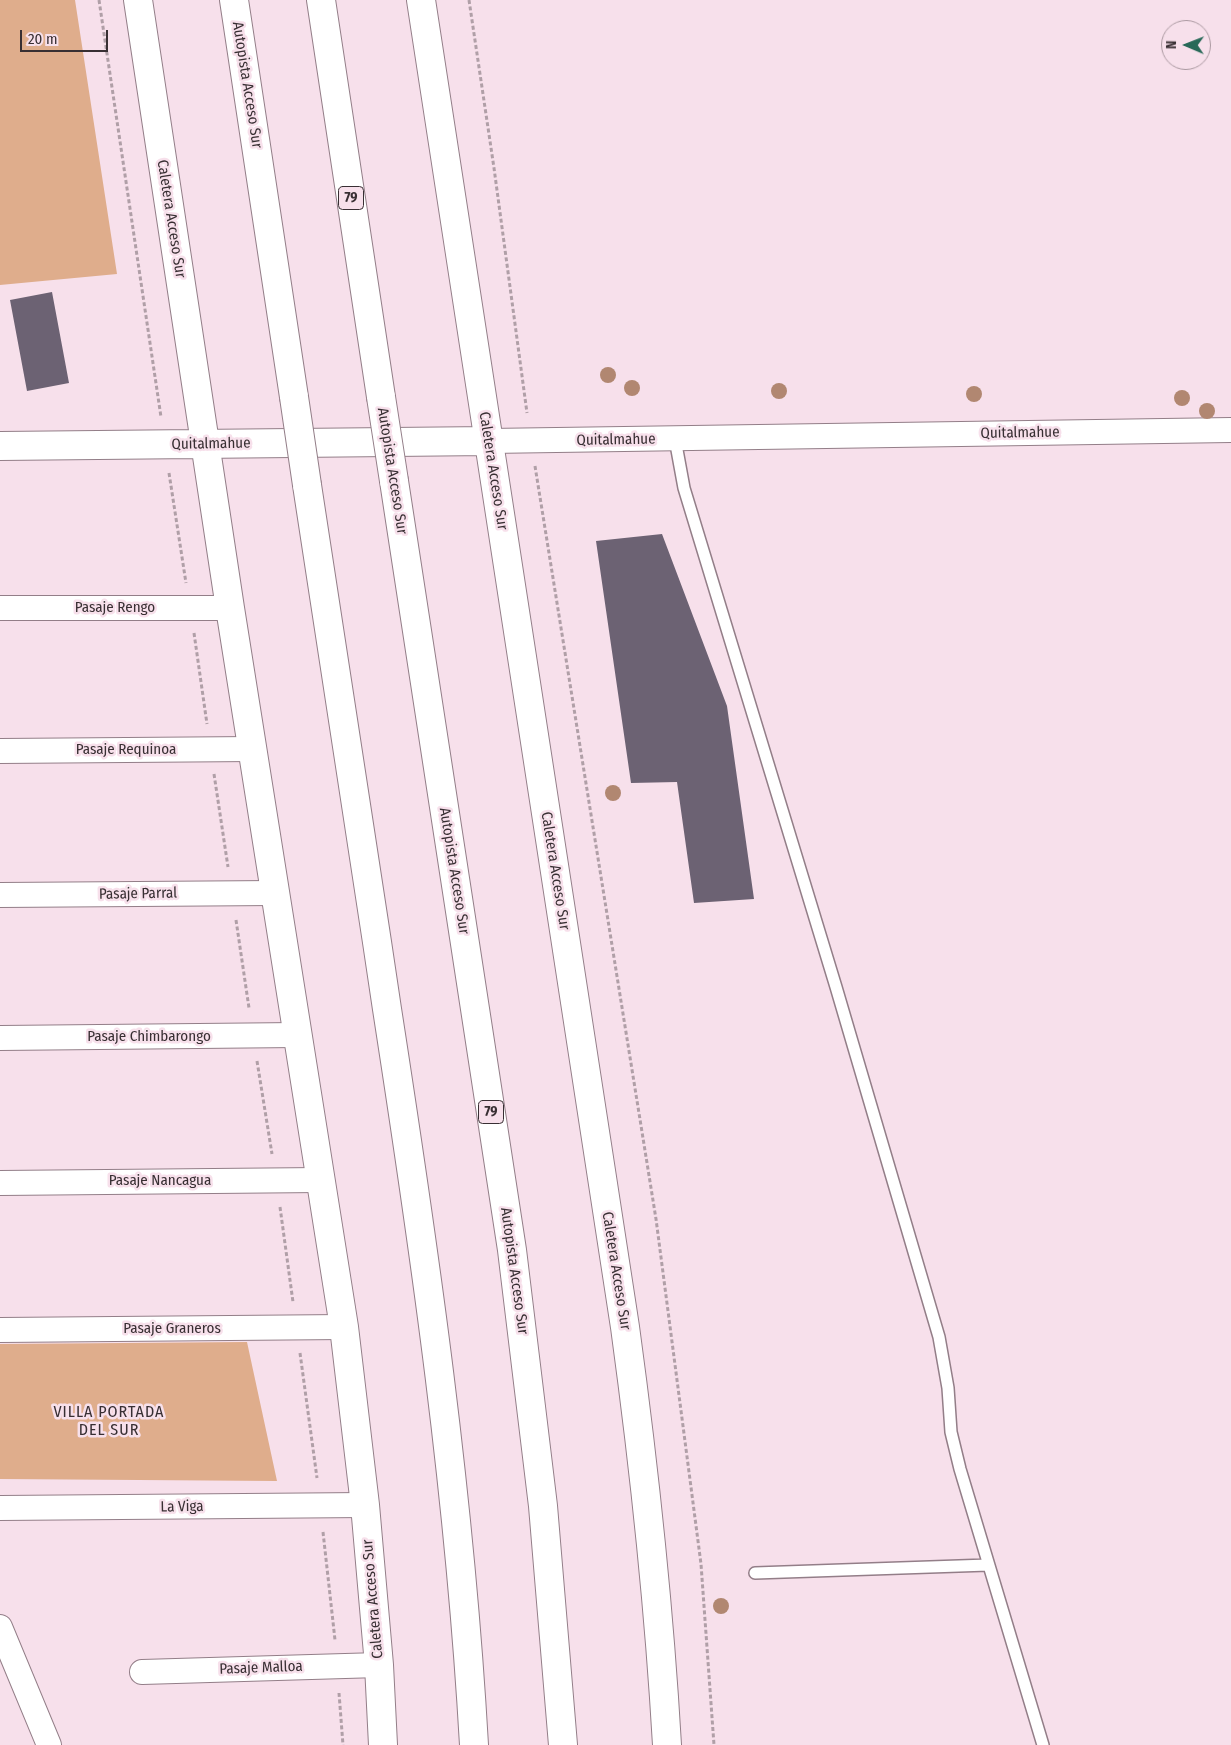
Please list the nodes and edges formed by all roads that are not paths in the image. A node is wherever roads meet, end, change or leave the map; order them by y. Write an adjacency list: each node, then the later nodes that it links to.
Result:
1 (138, 0): 8 (main road, Caletera Acceso Sur)
2 (234, 0): 31 (main road, Autopista Acceso Sur, bridge)
3 (321, 0): 32 (main road, Autopista Acceso Sur / 79, bridge)
4 (420, 0): 7 (main road, Caletera Acceso Sur)
5 (1231, 430): 6 (street, Quitalmahue)
6 (675, 439): 7 (street, Quitalmahue); 24 (lane)
7 (488, 441): 8 (main road, Quitalmahue); 33 (main road, Caletera Acceso Sur)
8 (205, 444): 9 (main road, Quitalmahue); 11 (main road, Caletera Acceso Sur)
9 (0, 446)
10 (0, 608): 11 (street, Pasaje Rengo)
11 (230, 608): 12 (main road, Caletera Acceso Sur)
12 (252, 749): 13 (street, Pasaje Requinoa); 14 (main road, Caletera Acceso Sur)
13 (0, 751)
14 (275, 893): 15 (street, Pasaje Parral); 16 (main road, Caletera Acceso Sur)
15 (0, 895)
16 (297, 1035): 17 (street, Pasaje Chimbarongo); 18 (main road, Caletera Acceso Sur)
17 (0, 1038)
18 (320, 1180): 19 (street, Pasaje Nancagua); 20 (main road, Caletera Acceso Sur)
19 (0, 1183)
20 (344, 1327): 21 (street, Pasaje Graneros); 22 (main road, Caletera Acceso Sur)
21 (0, 1330)
22 (365, 1506): 23 (street, La Viga); 27 (main road, Caletera Acceso Sur)
23 (0, 1508)
24 (988, 1564): 25 (lane); 34 (lane)
25 (756, 1573)
26 (0, 1627): 29 (street)
27 (379, 1665): 28 (street, Pasaje Malloa); 30 (main road, Caletera Acceso Sur)
28 (142, 1672)
29 (49, 1745)
30 (383, 1745)
31 (474, 1745)
32 (563, 1745)
33 (667, 1745)
34 (1043, 1745)

